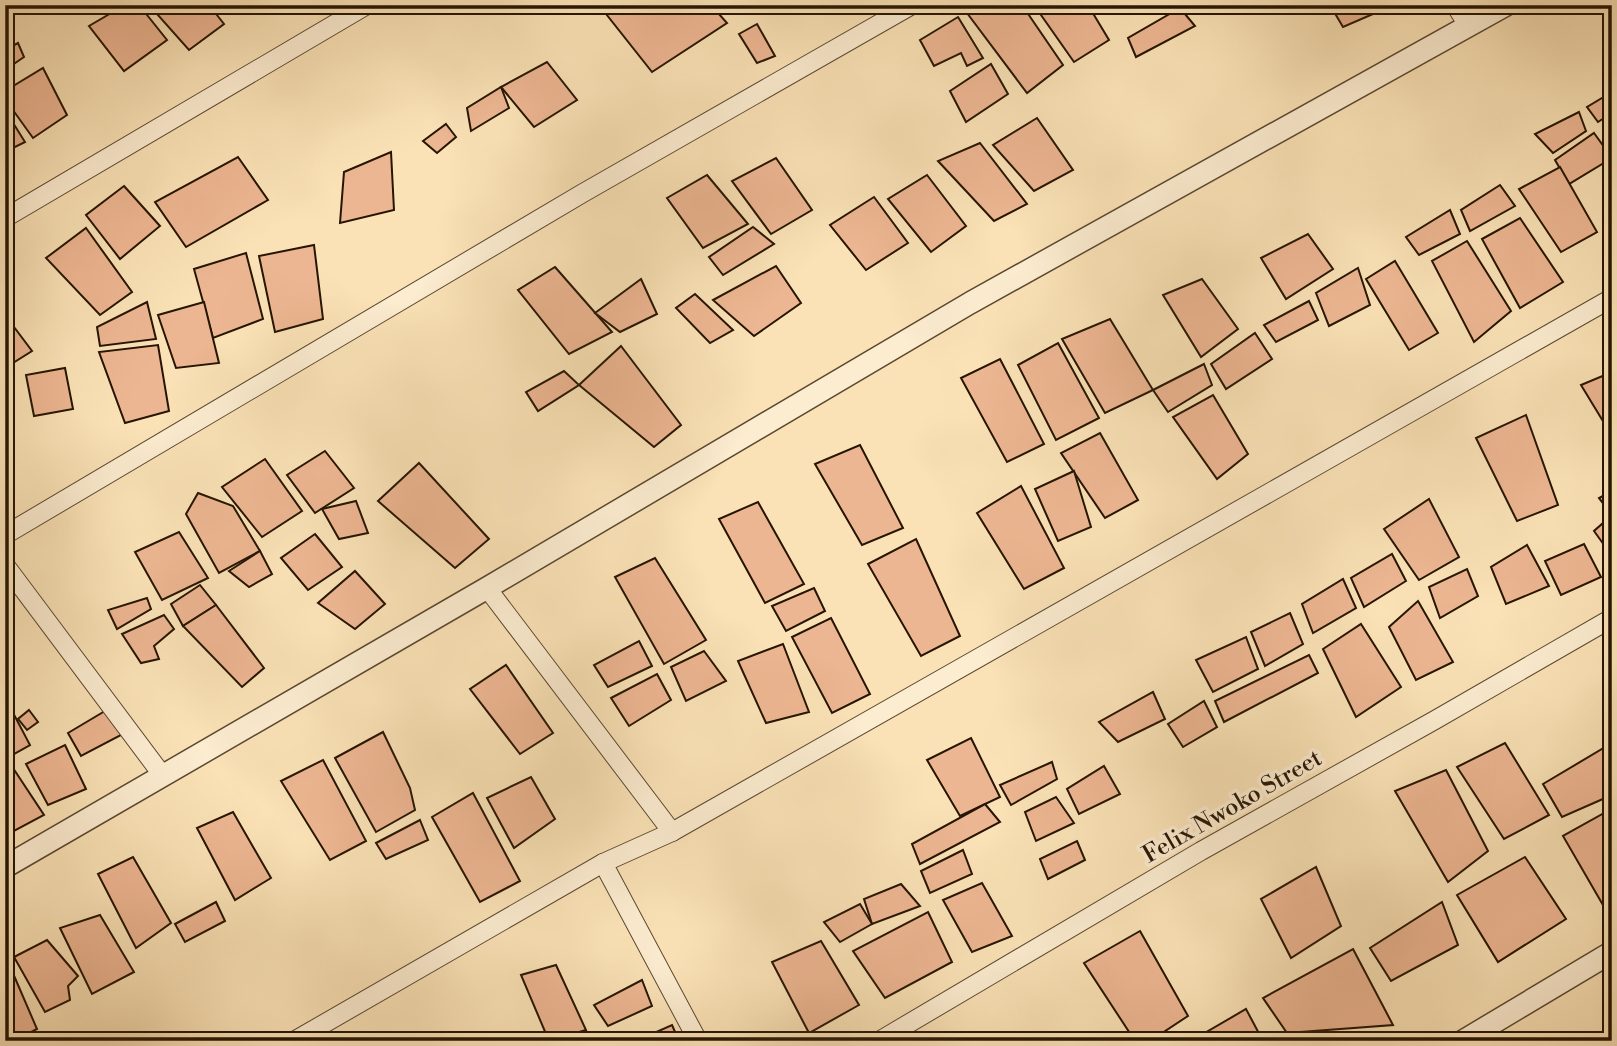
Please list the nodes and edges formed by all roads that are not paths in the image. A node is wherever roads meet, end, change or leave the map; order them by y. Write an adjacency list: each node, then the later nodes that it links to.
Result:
1 (367, 5): 6 (street)
2 (912, 5): 8 (street)
3 (1455, 5): 5 (street)
4 (1506, 5): 5 (street)
5 (1469, 27): 10 (street)
6 (5, 218)
7 (1612, 298): 13 (street)
8 (5, 535)
9 (5, 565): 12 (street)
10 (487, 588): 12 (street); 13 (street)
11 (1612, 618): 19 (street, Felix Nwoko Street)
12 (163, 776): 15 (street)
13 (672, 832): 14 (street)
14 (603, 863): 17 (street); 18 (street)
15 (5, 867)
16 (1612, 952): 20 (street)
17 (293, 1041)
18 (698, 1041)
19 (879, 1041)
20 (1463, 1041)

